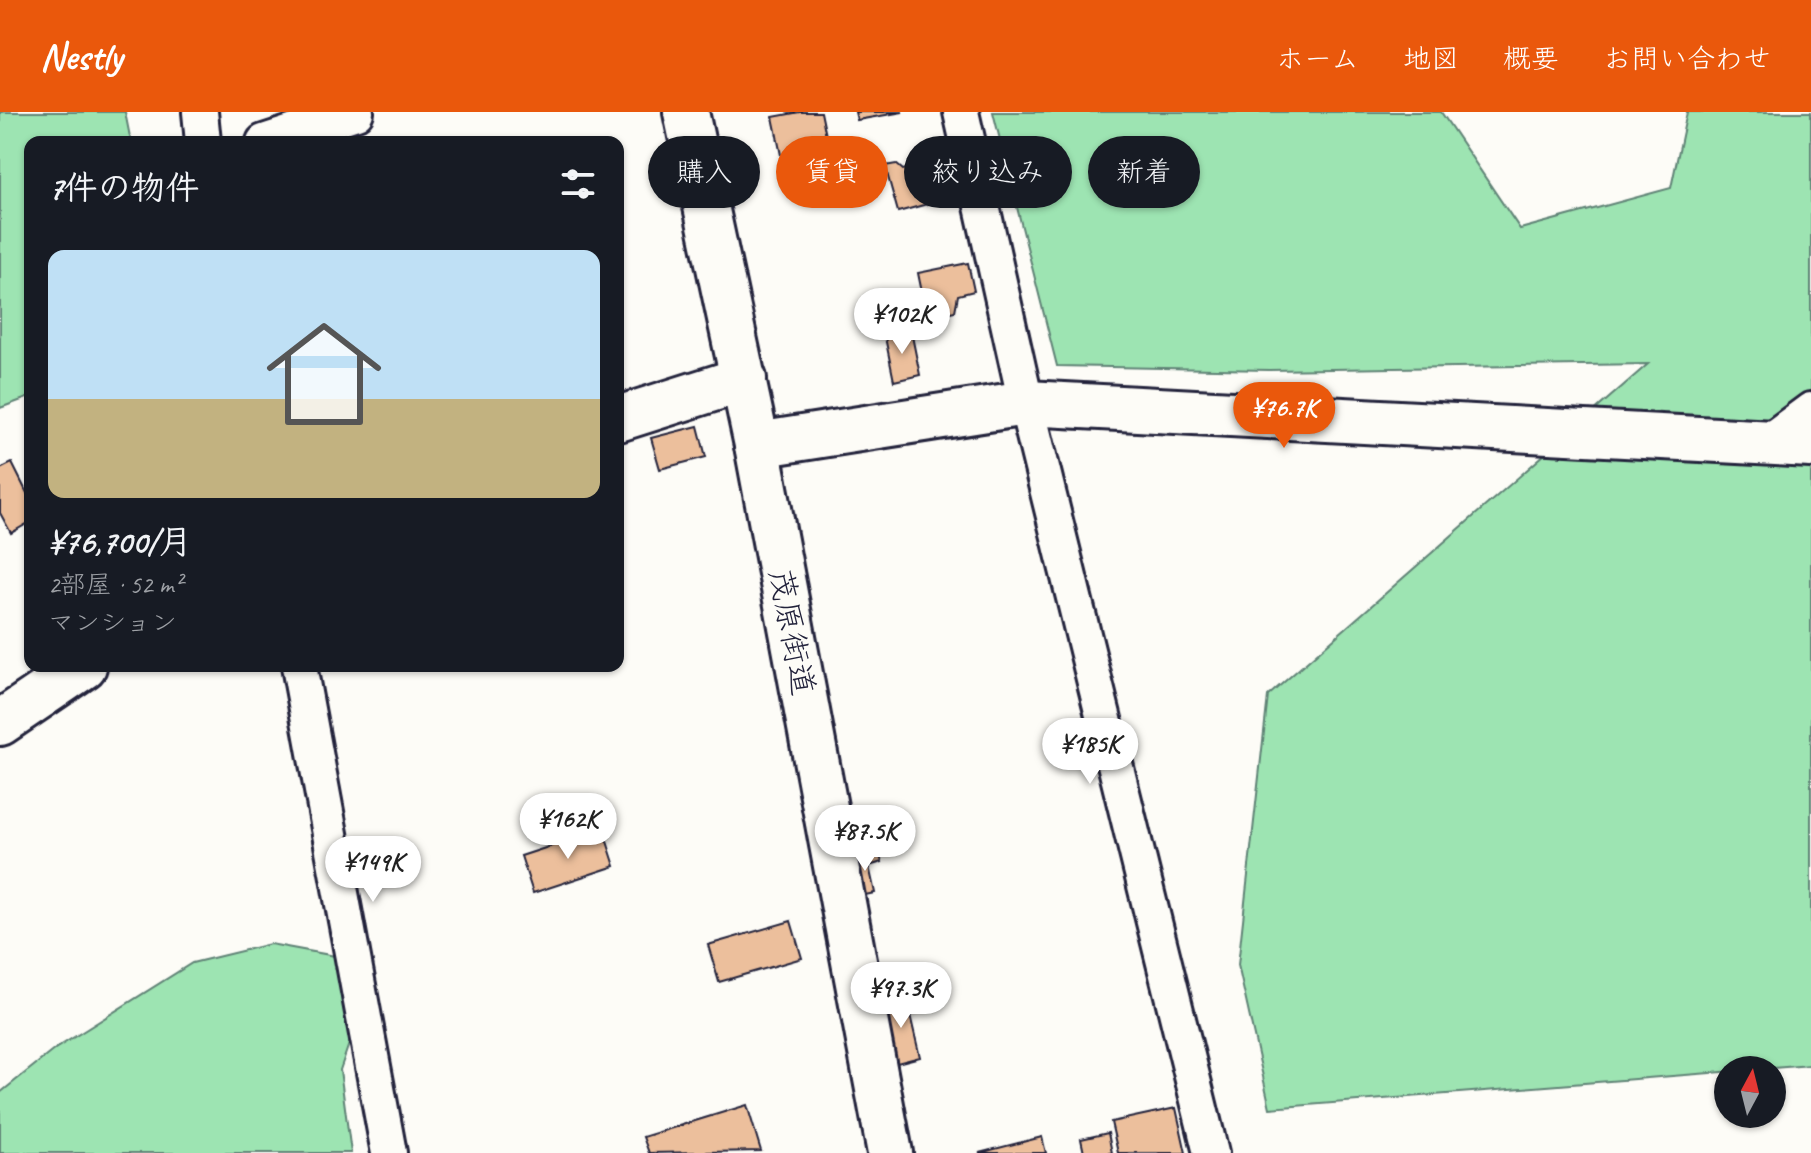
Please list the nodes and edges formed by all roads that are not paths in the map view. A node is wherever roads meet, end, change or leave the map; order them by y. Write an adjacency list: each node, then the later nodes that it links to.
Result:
1 (200, 112): 5 (street)
2 (356, 112): 6 (street)
3 (686, 112): 7 (main road, 茂原街道)
4 (961, 112): 8 (street)
5 (202, 136)
6 (282, 136)
7 (744, 379): 10 (main road); 12 (main road, 茂原街道)
8 (1026, 403): 11 (main road); 12 (main road); 18 (street)
9 (1811, 410): 11 (street)
10 (624, 417)
11 (1790, 443)
12 (757, 445): 17 (main road, 茂原街道)
13 (75, 672): 15 (main road)
14 (300, 672): 16 (street)
15 (0, 723)
16 (389, 1153)
17 (890, 1153)
18 (1211, 1153)

